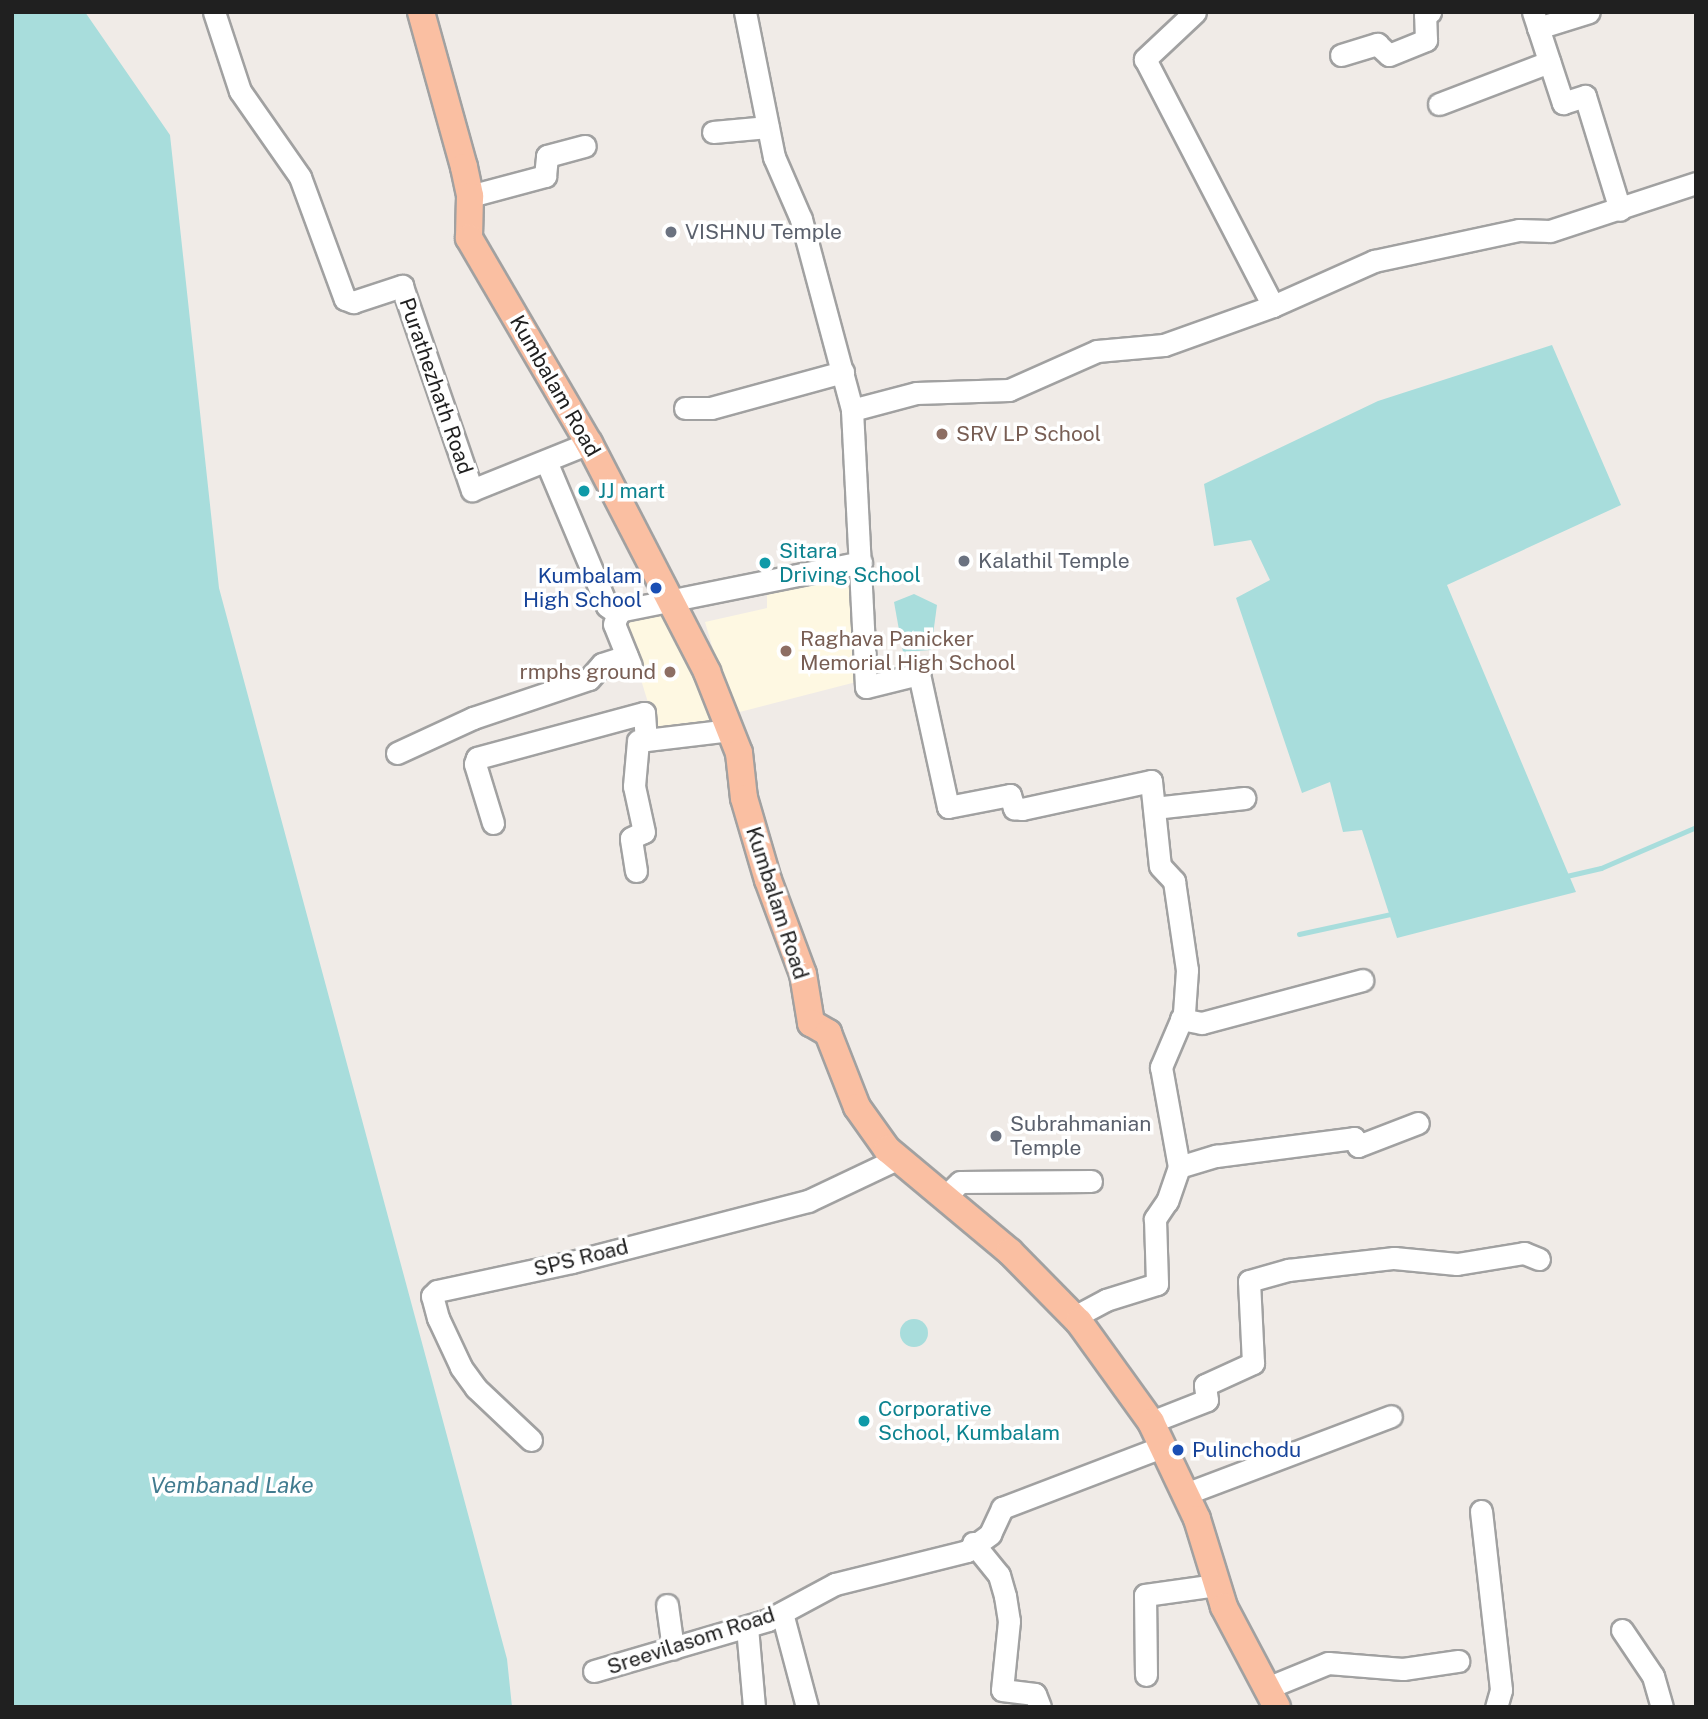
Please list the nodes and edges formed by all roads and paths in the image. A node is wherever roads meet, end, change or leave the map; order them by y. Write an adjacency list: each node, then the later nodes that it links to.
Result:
1 (214, 12): 22 (street, Purathezhath Road)
2 (421, 12): 15 (main road, Kumbalam Road)
3 (745, 12): 11 (street)
4 (1195, 12): 17 (street)
5 (1430, 12): 8 (street)
6 (1589, 12): 7 (street)
7 (1535, 20): 9 (street)
8 (1341, 55)
9 (1549, 62): 10 (street); 16 (street)
10 (1439, 104)
11 (768, 127): 12 (street); 18 (street)
12 (713, 132)
13 (585, 146): 15 (street)
14 (1696, 183): 16 (street)
15 (470, 196): 21 (main road, Kumbalam Road)
16 (1620, 210): 17 (street)
17 (1273, 306): 20 (street)
18 (843, 372): 19 (street); 20 (street)
19 (685, 408)
20 (852, 410): 23 (street)
21 (589, 443): 22 (street, Purathezhath Road); 24 (main road, Kumbalam Road)
22 (546, 461): 25 (street)
23 (860, 562): 24 (street); 30 (street)
24 (672, 598): 25 (street); 26 (main road, Kumbalam Road)
25 (618, 614): 28 (street)
26 (730, 730): 27 (street); 36 (main road, Kumbalam Road)
27 (646, 740): 31 (street); 32 (street)
28 (397, 753)
29 (1244, 798): 30 (street)
30 (1154, 808): 34 (street)
31 (493, 823)
32 (636, 871)
33 (1362, 980): 34 (street)
34 (1181, 1019): 37 (street)
35 (1418, 1123): 37 (street)
36 (899, 1158): 39 (main road, Kumbalam Road); 44 (street, SPS Road)
37 (1179, 1167): 41 (street)
38 (1091, 1181): 39 (street)
39 (947, 1195): 41 (main road, Kumbalam Road)
40 (1539, 1259): 43 (street)
41 (1074, 1317): 43 (main road, Kumbalam Road)
42 (1391, 1416): 46 (street)
43 (1151, 1422): 45 (main road, Kumbalam Road)
44 (531, 1440)
45 (1162, 1447): 46 (main road, Kumbalam Road); 48 (street, Sreevilasom Road)
46 (1185, 1494): 49 (main road, Kumbalam Road)
47 (1481, 1511): 62 (street)
48 (973, 1543): 51 (street, Sreevilasom Road); 61 (street)
49 (1216, 1585): 57 (street); 58 (main road, Kumbalam Road)
50 (667, 1605): 54 (street)
51 (782, 1612): 52 (street, Sreevilasom Road); 60 (street)
52 (747, 1627): 54 (street, Sreevilasom Road); 59 (street)
53 (1622, 1630): 63 (street)
54 (673, 1649): 56 (street, Sreevilasom Road)
55 (1458, 1661): 58 (street)
56 (594, 1671)
57 (1146, 1675)
58 (1272, 1697)
59 (754, 1707)
60 (807, 1707)
61 (1040, 1707)
62 (1496, 1707)
63 (1662, 1707)

